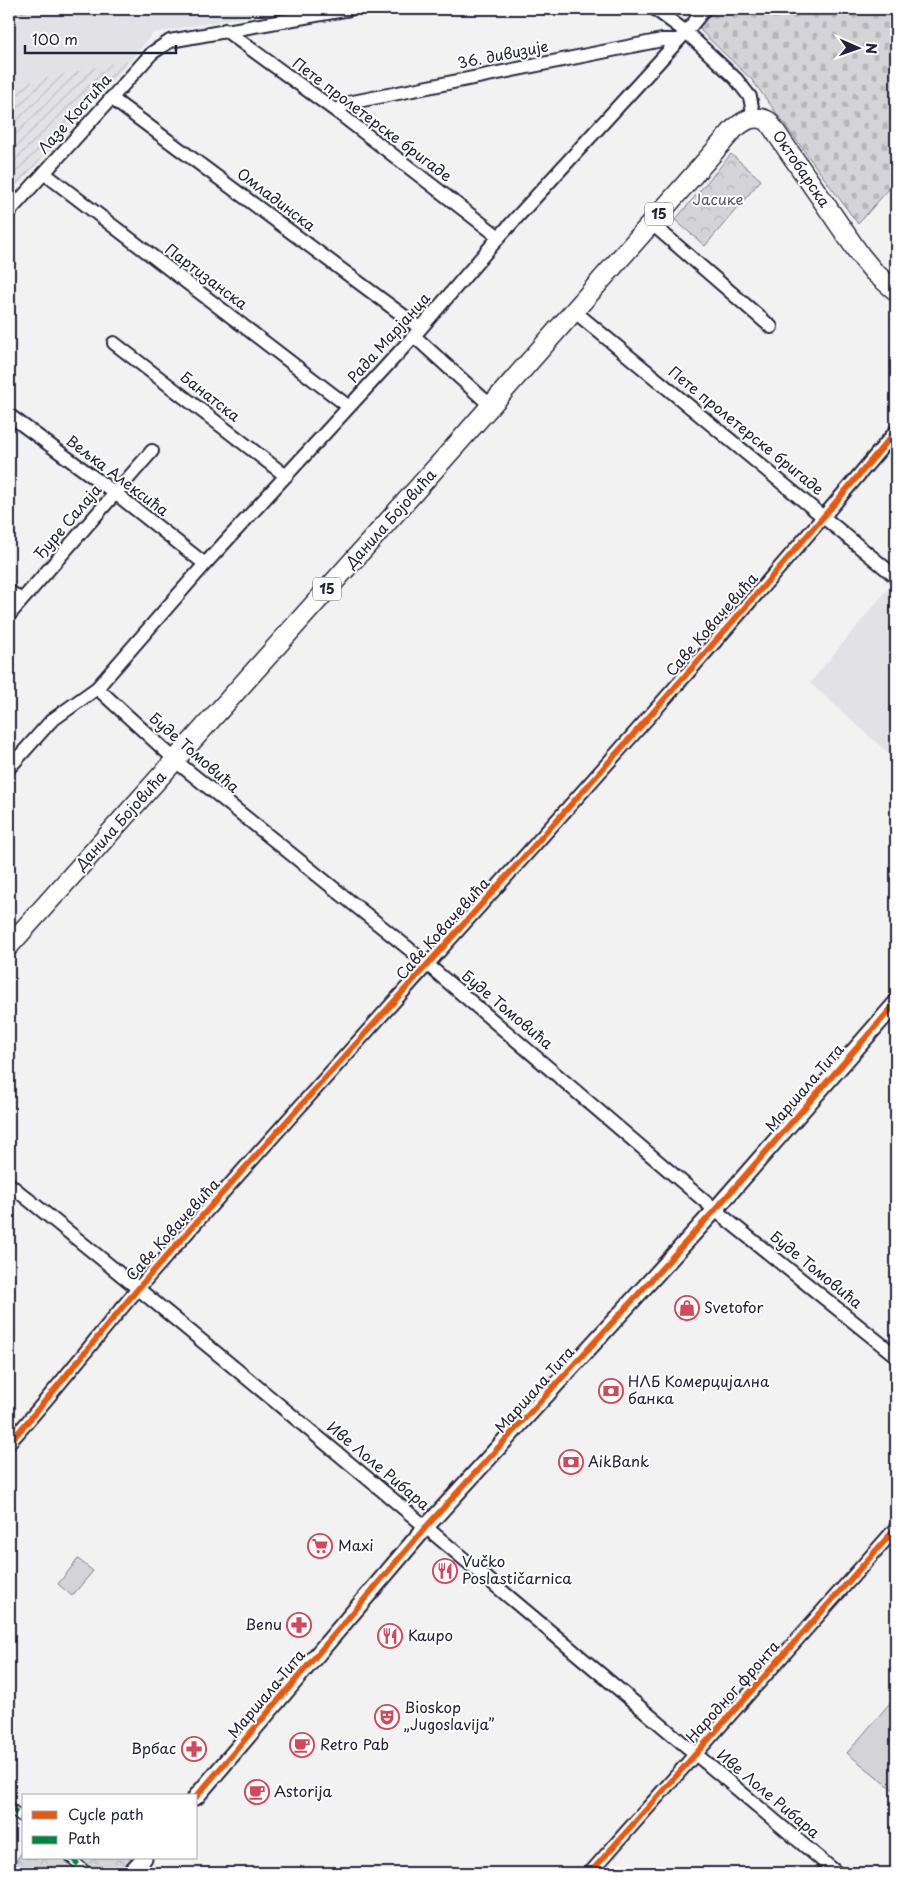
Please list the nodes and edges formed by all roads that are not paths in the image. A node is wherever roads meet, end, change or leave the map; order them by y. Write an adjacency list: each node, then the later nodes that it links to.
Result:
1 (350, 9): 4 (street)
2 (655, 9): 5 (street)
3 (704, 9): 5 (street, Рада Марјанца)
4 (225, 30): 6 (street, Лазе Костића); 7 (street, Пете пролетерске бригаде)
5 (682, 36): 7 (street, 36. дивизије); 8 (street); 12 (street, Рада Марјанца)
6 (112, 98): 9 (street, Лазе Костића); 16 (street, Омладинска)
7 (336, 110): 12 (street, Пете пролетерске бригаде)
8 (754, 118): 11 (main road, Данила Бојовића / 15); 13 (main road, Октобарска)
9 (44, 173): 10 (street, Лазе Костића); 19 (street, Партизанска)
10 (9, 212)
11 (651, 223): 14 (main road, Данила Бојовића / 15); 15 (street)
12 (499, 237): 16 (street, Рада Марјанца)
13 (896, 291)
14 (574, 311): 18 (main road, Данила Бојовића / 15); 25 (street, Пете пролетерске бригаде)
15 (771, 327)
16 (417, 332): 18 (street, Омладинска); 19 (street, Рада Марјанца)
17 (114, 343): 23 (street, Банатска)
18 (490, 406): 32 (main road, Данила Бојовића / 15)
19 (349, 407): 23 (street, Рада Марјанца)
20 (9, 416): 24 (street, Вељка Алексића)
21 (896, 431): 25 (street, Саве Ковачевића)
22 (152, 451): 24 (street, Ђуре Салаја)
23 (286, 476): 26 (street, Рада Марјанца)
24 (115, 493): 26 (street, Вељка Алексића); 29 (street, Ђуре Салаја)
25 (824, 517): 27 (street, Пете пролетерске бригаде); 35 (street, Саве Ковачевића)
26 (205, 564): 31 (street, Рада Марјанца)
27 (896, 577)
28 (9, 591): 29 (street)
29 (21, 600): 30 (street, Ђуре Салаја)
30 (9, 615)
31 (98, 688): 32 (street, Буде Томовића); 33 (street, Рада Марјанца)
32 (174, 760): 34 (main road, Данила Бојовића / 15); 35 (street, Буде Томовића)
33 (9, 768)
34 (9, 946)
35 (428, 965): 38 (street, Буде Томовића); 39 (street, Саве Ковачевића)
36 (896, 1004): 38 (street, Маршала Тита)
37 (11, 1189): 39 (street, Иве Лоле Рибара)
38 (715, 1210): 40 (street, Буде Томовића); 42 (street, Маршала Тита)
39 (138, 1288): 41 (street, Саве Ковачевића); 42 (street, Иве Лоле Рибара)
40 (896, 1356)
41 (9, 1443)
42 (426, 1528): 44 (street, Иве Лоле Рибара); 45 (street, Маршала Тита)
43 (896, 1528): 44 (street, Народног фронта)
44 (695, 1754): 52 (street, Народног фронта); 53 (street, Иве Лоле Рибара)
45 (198, 1795)
46 (9, 1807): 47 (street)
47 (22, 1817)
48 (73, 1860): 50 (street)
49 (142, 1860): 51 (street)
50 (88, 1873)
51 (130, 1873)
52 (590, 1873)
53 (837, 1873)

